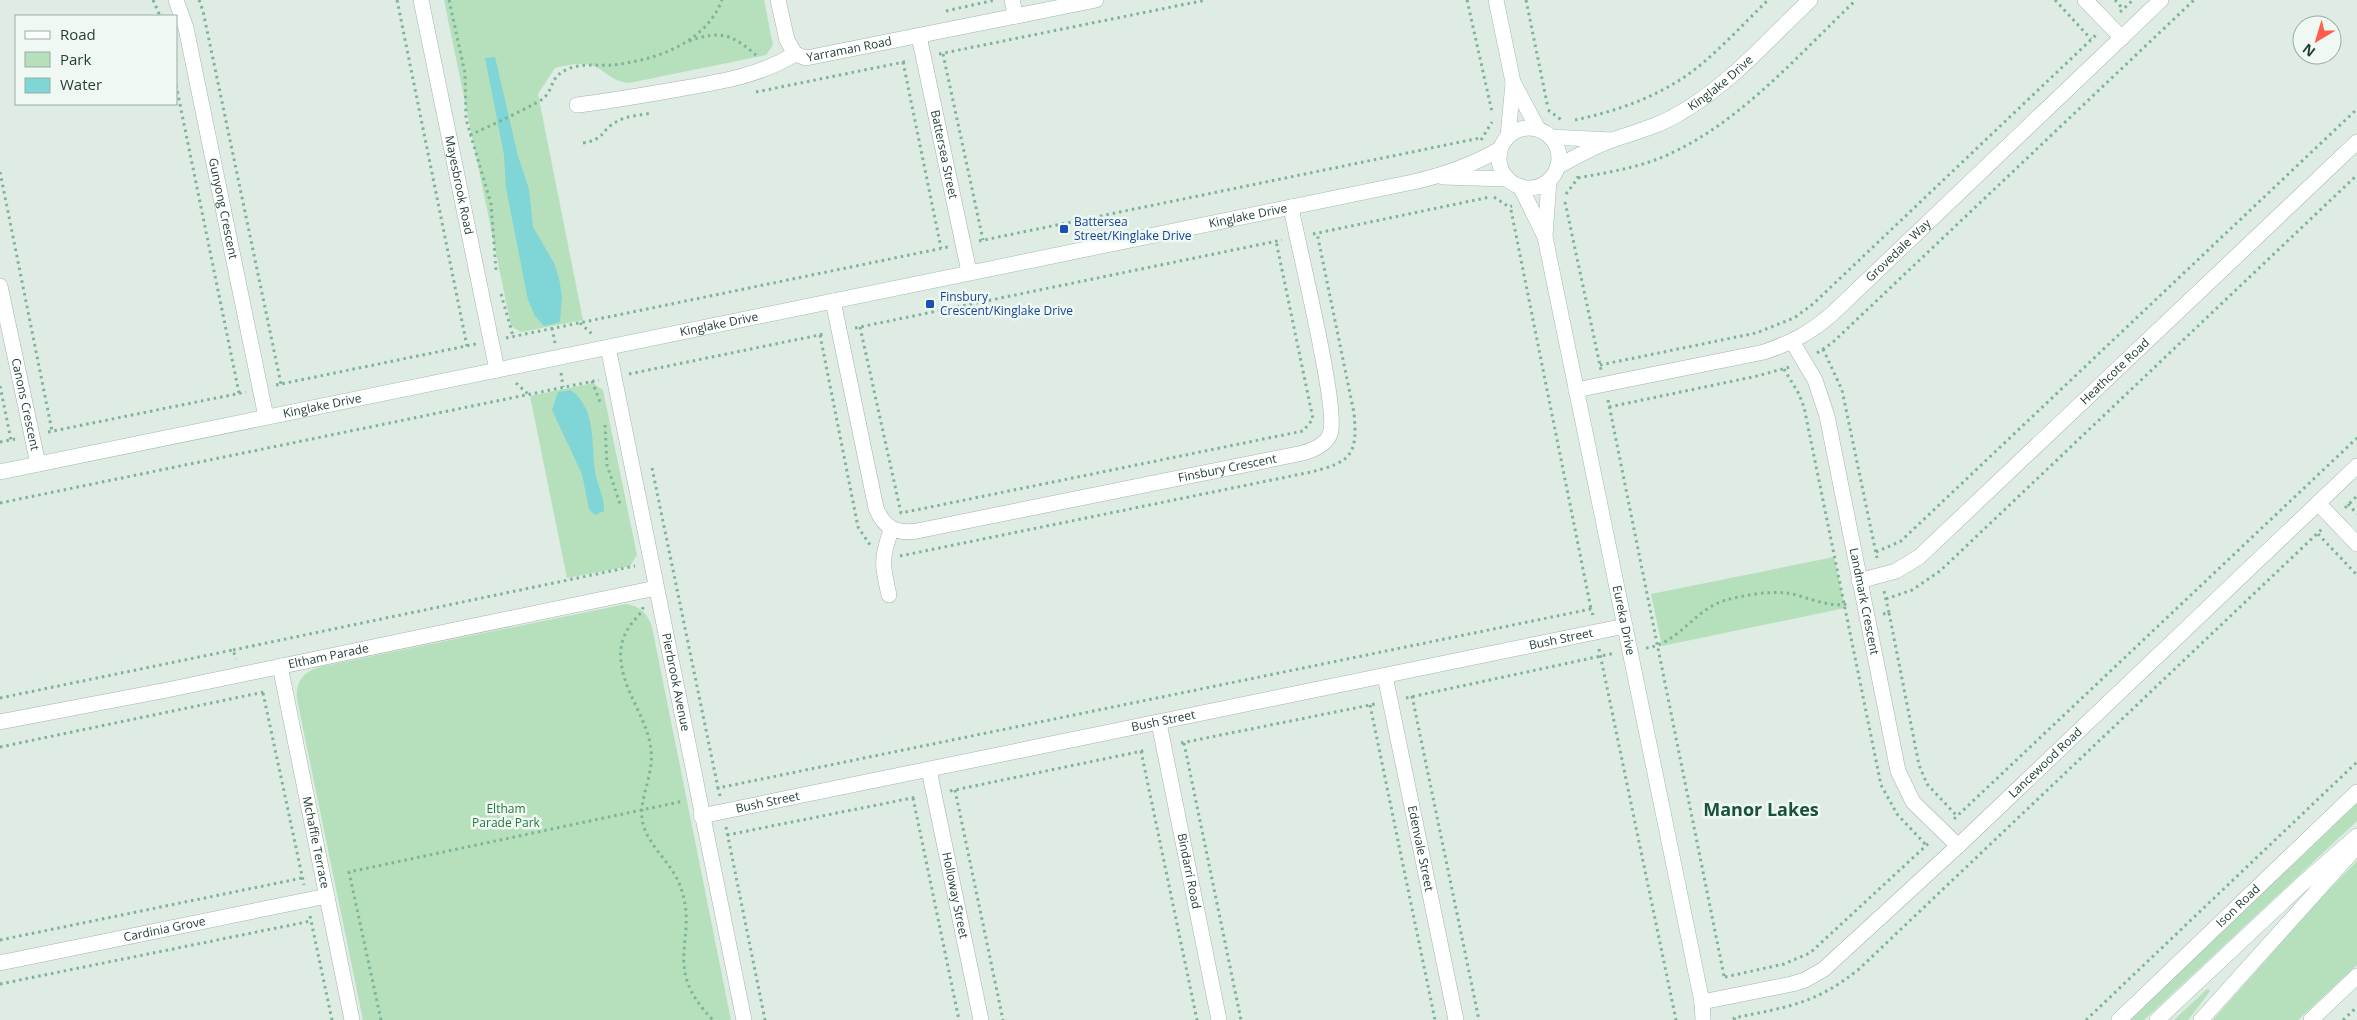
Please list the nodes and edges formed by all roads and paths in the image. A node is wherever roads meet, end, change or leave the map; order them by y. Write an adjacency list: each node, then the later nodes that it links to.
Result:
1 (153, 0): 26 (path)
2 (176, 0): 101 (street, Gunyong Crescent)
3 (199, 0): 95 (path)
4 (397, 0): 85 (path)
5 (421, 0): 83 (street, Mayesbrook Road)
6 (450, 0): 48 (path)
7 (722, 0): 32 (path)
8 (778, 0): 33 (street)
9 (993, 0): 25 (path)
10 (1012, 0): 27 (street)
11 (1096, 0): 27 (street, Yarraman Road)
12 (1206, 0): 34 (path)
13 (1467, 0): 49 (path)
14 (1496, 0): 38 (street)
15 (1526, 0): 42 (path)
16 (1768, 0): 46 (path)
17 (1810, 0): 51 (street, Kinglake Drive)
18 (1856, 0): 61 (path)
19 (2055, 0): 31 (path)
20 (2086, 0): 28 (street)
21 (2114, 0): 24 (path)
22 (2133, 0): 24 (path)
23 (2161, 0): 30 (street, Grovedale Way)
24 (2123, 9): 28 (path)
25 (945, 11)
26 (160, 15)
27 (1016, 16): 29 (street, Yarraman Road)
28 (2108, 23): 30 (street); 31 (path)
29 (919, 36): 33 (street, Yarraman Road); 35 (street, Battersea Street)
30 (2122, 38): 84 (street, Grovedale Way)
31 (2091, 39): 88 (path)
32 (686, 42): 37 (path); 48 (path)
33 (795, 54): 37 (street, Yarraman Road)
34 (943, 54): 35 (path); 70 (path)
35 (924, 58): 36 (path); 72 (street, Battersea Street)
36 (903, 62): 39 (path); 73 (path)
37 (772, 67): 41 (street, Yarraman Road)
38 (1513, 82): 45 (street); 52 (street)
39 (747, 94)
40 (178, 95): 99 (path)
41 (576, 105)
42 (1548, 109): 45 (path); 46 (path)
43 (2357, 109): 118 (path)
44 (659, 112): 54 (path)
45 (1528, 114): 47 (street)
46 (1565, 122): 50 (path)
47 (1544, 133): 50 (street, Kinglake Drive); 52 (street); 57 (street)
48 (470, 135): 75 (path)
49 (1480, 138): 55 (path); 70 (path)
50 (1569, 138): 51 (street, Kinglake Drive)
51 (1613, 140): 56 (street, Kinglake Drive)
52 (1504, 142): 55 (street, Kinglake Drive); 63 (street)
53 (2357, 142): 122 (street, Heathcote Road)
54 (583, 143)
55 (1485, 158): 60 (street, Kinglake Drive)
56 (1574, 158): 57 (street, Kinglake Drive); 61 (path)
57 (1557, 167): 62 (street)
58 (0, 172): 103 (path)
59 (2357, 175): 128 (path)
60 (1436, 177): 63 (street, Kinglake Drive); 66 (street, Kinglake Drive)
61 (1578, 178): 88 (path)
62 (1549, 180): 63 (street); 69 (street, Eureka Drive)
63 (1514, 182): 64 (street, Eureka Drive)
64 (1530, 202): 65 (path); 69 (street, Eureka Drive)
65 (1511, 206): 67 (path); 130 (path)
66 (1291, 207): 68 (street, Finsbury Crescent); 74 (street, Kinglake Drive)
67 (1318, 233): 68 (path); 119 (path)
68 (1297, 237): 71 (path); 115 (street, Finsbury Crescent)
69 (1545, 237): 98 (street, Eureka Drive)
70 (983, 240): 72 (path)
71 (1276, 242): 79 (path); 79 (path)
72 (963, 244): 73 (path); 74 (street, Battersea Street)
73 (941, 248): 82 (path)
74 (969, 272): 78 (street, Kinglake Drive)
75 (497, 276)
76 (0, 286): 107 (street, Canons Crescent)
77 (500, 293): 82 (path)
78 (833, 301): 80 (street); 86 (street, Kinglake Drive)
79 (860, 327): 80 (path)
80 (839, 331): 81 (path); 115 (street)
81 (820, 335): 91 (path); 119 (path)
82 (513, 336): 83 (path)
83 (491, 341): 90 (street, Mayesbrook Road)
84 (1793, 342): 96 (street, Grovedale Way); 124 (street, Landmark Crescent)
85 (467, 346)
86 (608, 347): 90 (street, Kinglake Drive); 92 (street, Pierbrook Avenue)
87 (1823, 349): 118 (path)
88 (1600, 364): 96 (path)
89 (1784, 369): 129 (path)
90 (497, 370): 101 (street, Kinglake Drive)
91 (632, 373): 92 (path); 94 (path)
92 (614, 377): 93 (path); 125 (street, Pierbrook Avenue)
93 (592, 381): 100 (path); 110 (path)
94 (634, 383)
95 (281, 384)
96 (1604, 385): 98 (street, Grovedale Way); 135 (path)
97 (0, 386): 105 (path)
98 (1576, 390): 133 (street, Eureka Drive)
99 (239, 393)
100 (603, 409)
101 (266, 417): 107 (street, Kinglake Drive)
102 (605, 421): 113 (path)
103 (52, 431)
104 (2357, 438): 163 (path)
105 (12, 440)
106 (650, 460): 155 (path)
107 (38, 464): 109 (street, Kinglake Drive)
108 (2357, 466): 111 (street, Lancewood Road)
109 (0, 472)
110 (0, 503)
111 (2318, 503): 117 (street); 167 (street, Lancewood Road)
112 (2348, 504): 114 (path)
113 (623, 512)
114 (2357, 514)
115 (891, 530): 119 (street)
116 (2318, 534): 123 (path)
117 (2357, 544)
118 (1876, 552): 122 (path)
119 (883, 553): 127 (street)
120 (632, 558): 121 (path)
121 (635, 566): 126 (path); 137 (path)
122 (1880, 575): 124 (street, Heathcote Road); 128 (path)
123 (2357, 575)
124 (1860, 581): 131 (street, Landmark Crescent)
125 (656, 588): 126 (street, Eltham Parade); 158 (street, Pierbrook Avenue)
126 (640, 591): 139 (street, Eltham Parade); 160 (path)
127 (889, 595)
128 (1886, 599): 132 (path)
129 (1842, 605): 131 (path); 135 (path); 166 (path)
130 (1591, 609): 134 (path); 155 (path)
131 (1866, 610): 132 (path); 164 (street, Landmark Crescent)
132 (1889, 613): 163 (path)
133 (1625, 626): 134 (street, Bush Street); 136 (street, Eureka Drive)
134 (1596, 632): 138 (path); 141 (street, Bush Street)
135 (1657, 646): 136 (path); 175 (path)
136 (1629, 649): 138 (path); 179 (street, Eureka Drive)
137 (233, 650): 140 (path); 146 (path)
138 (1601, 657): 197 (path)
139 (280, 666): 140 (street, Eltham Parade); 142 (street, Mchaffie Terrace)
140 (239, 674): 144 (path); 148 (street, Eltham Parade)
141 (1385, 676): 149 (street, Bush Street); 195 (street, Edenvale Street)
142 (284, 688): 143 (path); 170 (street, Mchaffie Terrace)
143 (263, 693): 144 (path); 169 (path)
144 (244, 696): 151 (path)
145 (1412, 696): 196 (path)
146 (0, 698)
147 (1370, 705): 194 (path)
148 (0, 722)
149 (1159, 723): 154 (street, Bush Street); 192 (street, Bindarri Road)
150 (1184, 743): 193 (path)
151 (0, 747)
152 (1141, 751): 191 (path)
153 (2357, 762): 200 (path)
154 (929, 770): 161 (street, Bush Street); 189 (street, Holloway Street)
155 (718, 788): 161 (path)
156 (955, 790): 190 (path)
157 (2357, 792): 201 (street, Ison Road)
158 (698, 798): 160 (path); 162 (street, Pierbrook Avenue)
159 (913, 798): 188 (path)
160 (643, 810): 184 (path); 185 (path)
161 (723, 811): 162 (street, Bush Street); 187 (path)
162 (702, 816): 186 (street, Pierbrook Avenue)
163 (1957, 816): 164 (path)
164 (1942, 831): 166 (path); 167 (street, Landmark Crescent)
165 (2357, 836): 202 (street)
166 (1926, 845): 175 (path)
167 (1958, 846): 178 (street, Lancewood Road)
168 (2357, 846): 203 (street)
169 (302, 878): 171 (path); 173 (path)
170 (327, 896): 171 (street, Cardinia Grove); 183 (street, Mchaffie Terrace)
171 (307, 900): 172 (path); 174 (street, Cardinia Grove)
172 (312, 921): 177 (path); 182 (path)
173 (0, 940)
174 (0, 963)
175 (1724, 976): 178 (path)
176 (2357, 976): 204 (street)
177 (0, 984)
178 (1728, 997): 179 (street, Lancewood Road); 181 (path)
179 (1702, 1002): 198 (street, Eureka Drive); 199 (street, Eureka Drive)
180 (2357, 1007): 205 (path)
181 (1734, 1018)
182 (332, 1020)
183 (352, 1020)
184 (381, 1020)
185 (713, 1020)
186 (744, 1020)
187 (765, 1020)
188 (959, 1020)
189 (981, 1020)
190 (1003, 1020)
191 (1197, 1020)
192 (1219, 1020)
193 (1241, 1020)
194 (1435, 1020)
195 (1456, 1020)
196 (1479, 1020)
197 (1676, 1020)
198 (1703, 1020)
199 (1710, 1020)
200 (2086, 1020)
201 (2119, 1020)
202 (2158, 1020)
203 (2201, 1020)
204 (2311, 1020)
205 (2343, 1020)

